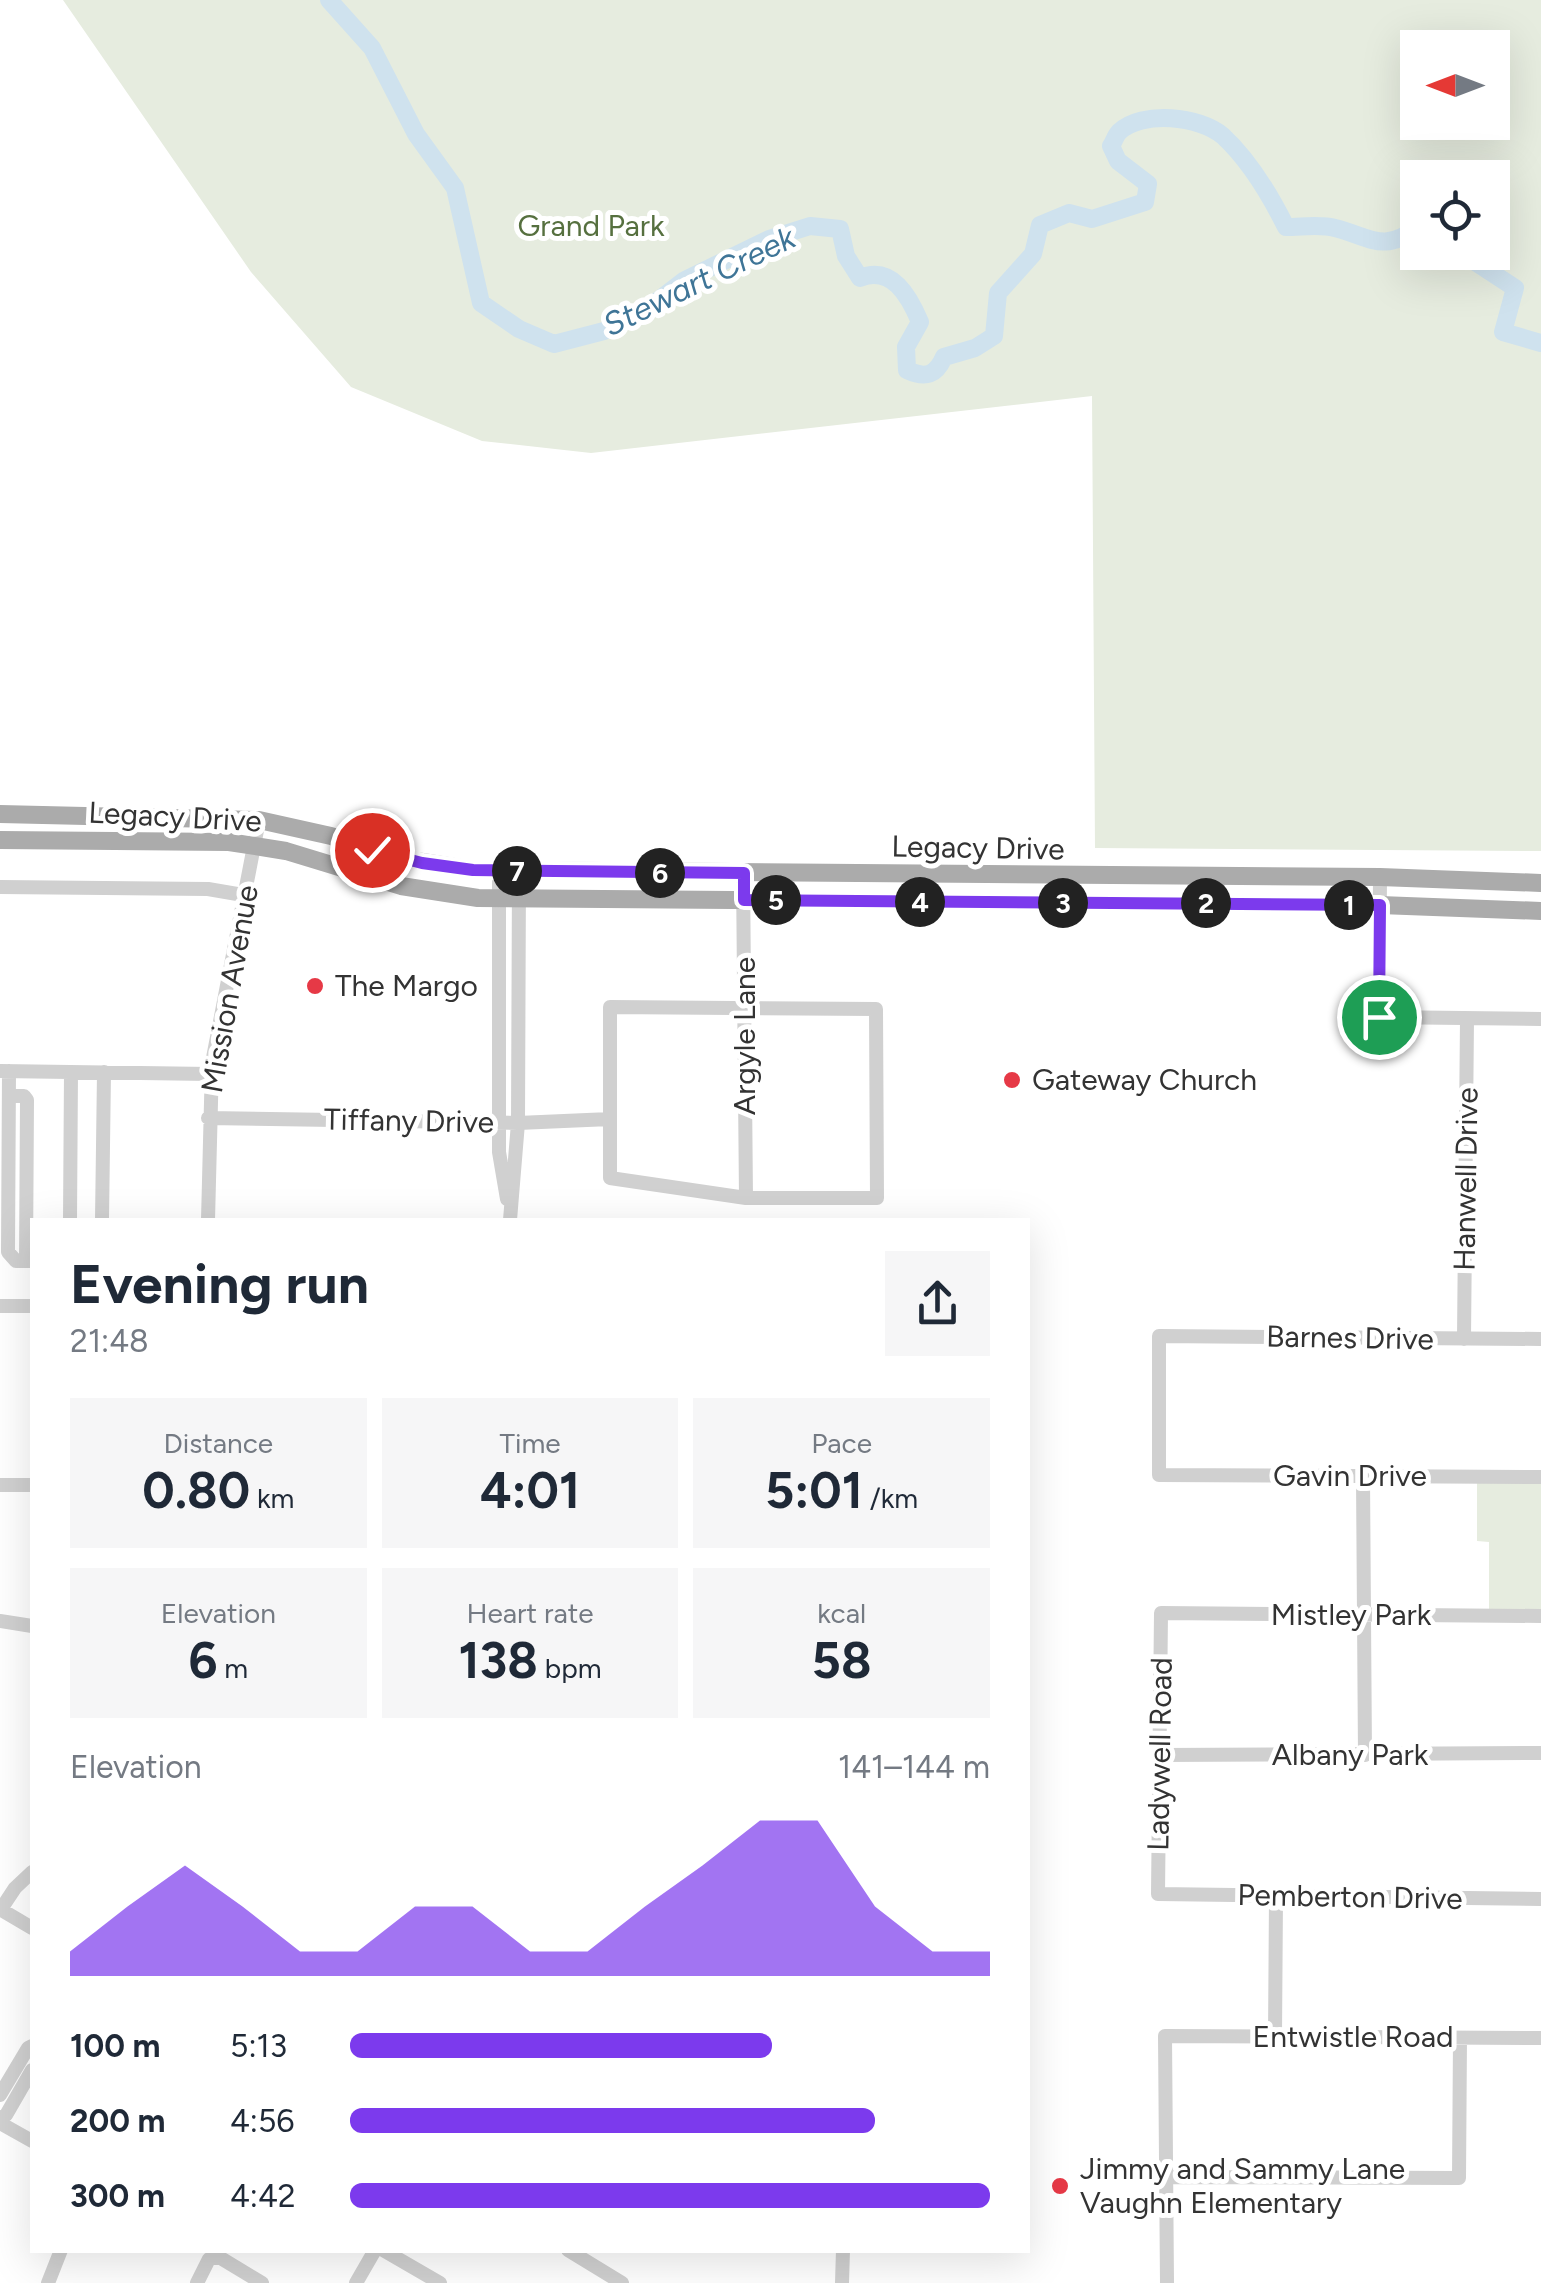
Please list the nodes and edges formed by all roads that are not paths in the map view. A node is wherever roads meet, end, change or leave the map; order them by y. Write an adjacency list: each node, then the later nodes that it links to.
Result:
1 (0, 814): 2 (main road, Legacy Drive)
2 (260, 820): 4 (street, Mission Avenue); 5 (main road, Legacy Drive)
3 (0, 840): 4 (main road, Legacy Drive)
4 (255, 846): 12 (street, Mission Avenue); 13 (main road, Legacy Drive)
5 (499, 871): 6 (main road, Legacy Drive); 13 (street)
6 (519, 871): 7 (main road, Legacy Drive); 14 (street)
7 (744, 873): 8 (main road, Legacy Drive); 15 (street, Argyle Lane)
8 (1087, 876): 9 (main road, Legacy Drive); 16 (main road)
9 (1380, 878): 10 (main road, Legacy Drive); 17 (street)
10 (1541, 883)
11 (0, 886): 12 (street)
12 (244, 896): 25 (street, Mission Avenue)
13 (499, 898): 14 (main road, Legacy Drive); 28 (street)
14 (519, 898): 15 (main road, Legacy Drive); 29 (street)
15 (744, 900): 16 (main road, Legacy Drive); 19 (street, Argyle Lane)
16 (1087, 903): 17 (main road, Legacy Drive)
17 (1380, 905): 18 (main road, Legacy Drive); 20 (street)
18 (1541, 912)
19 (745, 1008): 27 (street); 30 (street, Argyle Lane); 30 (street)
20 (1467, 1018): 21 (street); 38 (street, Hanwell Drive)
21 (1541, 1019)
22 (4, 1072): 23 (street); 35 (street)
23 (71, 1072): 24 (street); 32 (street)
24 (104, 1072): 25 (street); 33 (street)
25 (210, 1074): 26 (street, Mission Avenue)
26 (208, 1118): 28 (street, Tiffany Drive); 34 (street, Mission Avenue)
27 (610, 1119): 29 (street, Tiffany Drive); 30 (street)
28 (499, 1123): 29 (street, Tiffany Drive); 31 (street)
29 (518, 1123): 31 (street)
30 (746, 1198)
31 (511, 1217)
32 (70, 1218)
33 (102, 1218)
34 (208, 1218)
35 (29, 1261)
36 (0, 1306): 37 (street)
37 (30, 1306)
38 (1464, 1339): 39 (street, Barnes Drive); 40 (street, Barnes Drive)
39 (1541, 1339)
40 (1159, 1474): 41 (street, Gavin Drive)
41 (1363, 1476): 42 (street, Gavin Drive); 46 (street)
42 (1541, 1476)
43 (0, 1484): 44 (street)
44 (30, 1485)
45 (1162, 1614): 46 (street, Mistley Park); 51 (street, Ladywell Road)
46 (1364, 1616): 47 (street, Mistley Park); 52 (street)
47 (1541, 1616)
48 (0, 1621): 49 (street)
49 (30, 1626)
50 (1541, 1753): 52 (street, Albany Park)
51 (1160, 1754): 52 (street, Albany Park); 54 (street, Ladywell Road)
52 (1365, 1755)
53 (30, 1874): 57 (street)
54 (1158, 1894): 55 (street, Pemberton Drive)
55 (1276, 1896): 56 (street, Pemberton Drive); 59 (street)
56 (1541, 1899)
57 (0, 1909): 58 (street)
58 (30, 1927)
59 (1275, 2036): 60 (street, Entwistle Road); 67 (street, Entwistle Road)
60 (1460, 2038): 61 (street, Entwistle Road); 67 (street)
61 (1541, 2038)
62 (30, 2047): 64 (street)
63 (30, 2074): 65 (street)
64 (0, 2095)
65 (0, 2121): 66 (street)
66 (30, 2140)
67 (1166, 2176): 80 (street)
68 (60, 2253): 73 (street)
69 (372, 2253): 76 (street)
70 (389, 2253): 77 (street)
71 (573, 2253): 78 (street)
72 (843, 2253): 79 (street)
73 (48, 2283)
74 (197, 2283): 75 (street)
75 (262, 2283)
76 (356, 2283)
77 (440, 2283)
78 (622, 2283)
79 (842, 2283)
80 (1167, 2283)

